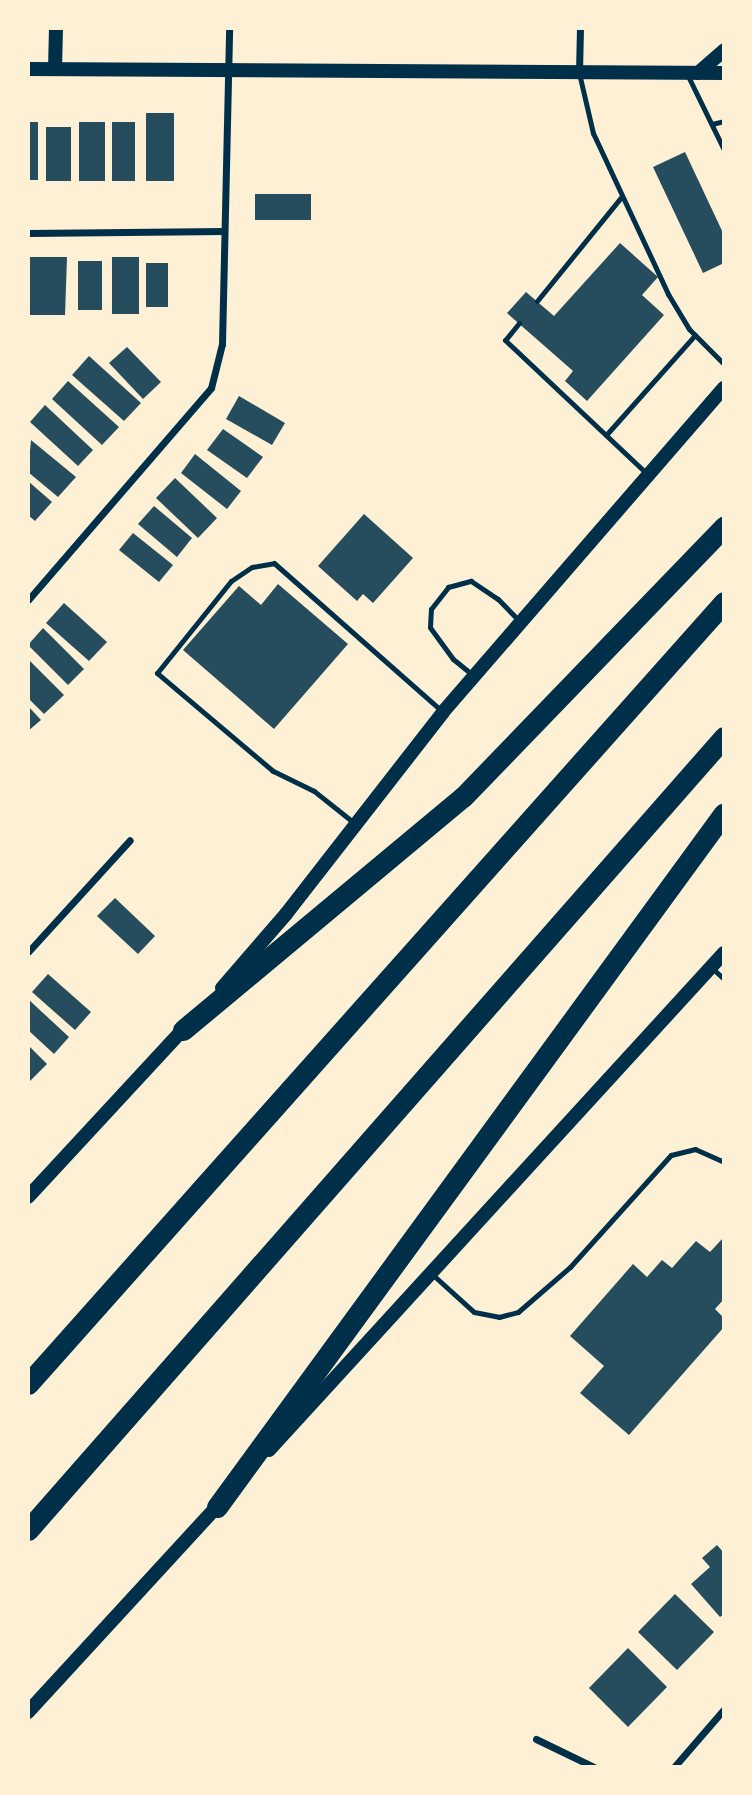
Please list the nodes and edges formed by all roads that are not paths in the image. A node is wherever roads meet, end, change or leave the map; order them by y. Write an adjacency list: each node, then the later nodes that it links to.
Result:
1 (55, 28): 6 (main road)
2 (229, 28): 7 (street)
3 (580, 28): 8 (street)
4 (724, 50): 9 (main road)
5 (28, 69): 6 (main road)
6 (55, 69): 7 (main road)
7 (228, 70): 8 (main road); 15 (street)
8 (579, 72): 9 (main road); 14 (lane)
9 (692, 73): 10 (main road); 12 (lane)
10 (724, 73)
11 (724, 121): 12 (lane)
12 (712, 124): 13 (lane)
13 (724, 150)
14 (622, 196): 17 (lane); 19 (lane)
15 (224, 231): 16 (street); 25 (street)
16 (28, 233)
17 (537, 301)
18 (519, 323): 22 (lane)
19 (695, 335): 20 (lane); 22 (lane)
20 (724, 364)
21 (724, 388): 23 (main road)
22 (606, 435): 23 (lane)
23 (649, 475): 27 (main road)
24 (724, 527): 38 (highway)
25 (28, 600)
26 (724, 602): 42 (highway)
27 (520, 622): 28 (main road); 28 (lane)
28 (474, 676): 29 (main road)
29 (443, 712): 32 (main road); 32 (lane)
30 (724, 737): 44 (highway)
31 (724, 813): 43 (highway)
32 (355, 823): 38 (main road)
33 (130, 840): 34 (street)
34 (28, 952)
35 (724, 953): 36 (main road)
36 (711, 967): 37 (lane); 41 (main road)
37 (724, 979)
38 (183, 1030): 40 (main road)
39 (724, 1162): 41 (lane)
40 (28, 1197)
41 (430, 1273): 43 (main road)
42 (28, 1384)
43 (217, 1507): 46 (main road)
44 (28, 1530)
45 (724, 1709): 49 (street)
46 (28, 1712)
47 (537, 1739): 48 (street)
48 (594, 1767)
49 (674, 1767)

